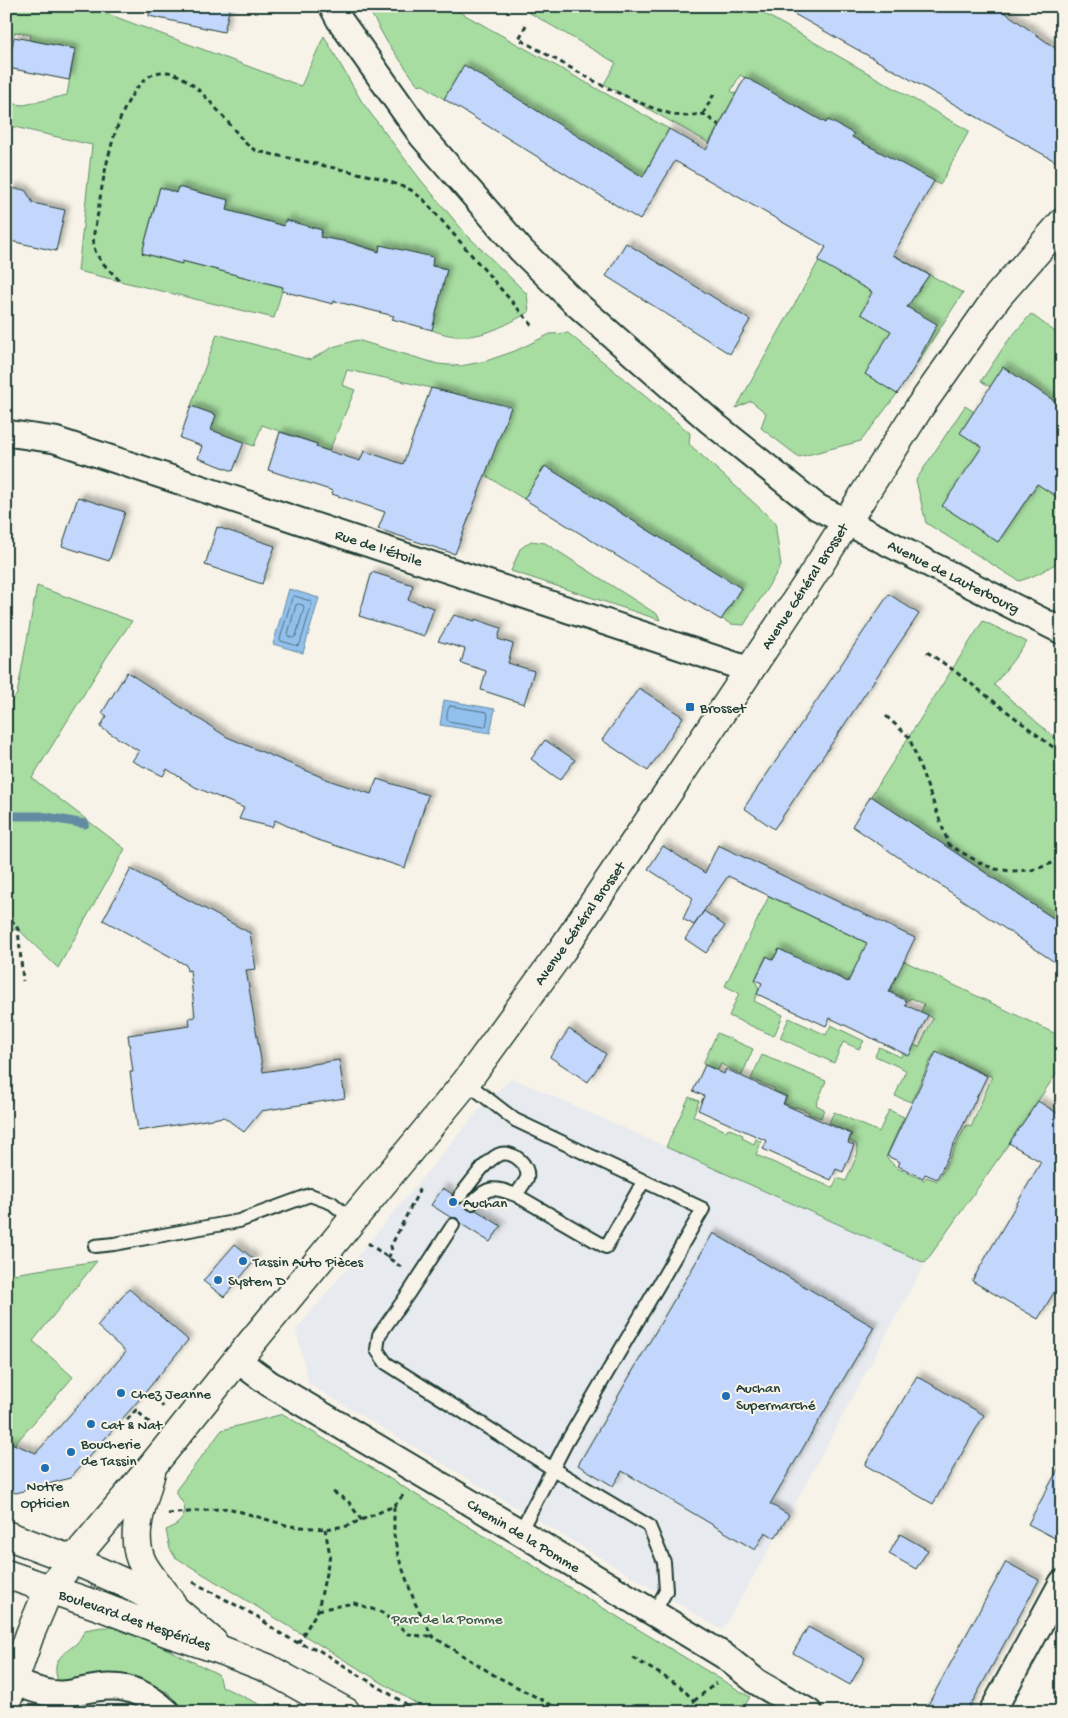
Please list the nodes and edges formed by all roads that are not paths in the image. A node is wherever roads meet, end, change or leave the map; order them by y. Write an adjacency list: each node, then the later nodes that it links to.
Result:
1 (332, 6): 4 (street, Avenue de Lauterbourg)
2 (1062, 223): 4 (main road, Avenue Général Brosset)
3 (6, 434): 6 (street, Rue de l'Étoile)
4 (846, 522): 5 (street, Avenue de Lauterbourg); 6 (main road, Avenue Général Brosset)
5 (1062, 631)
6 (748, 672): 7 (main road, Avenue Général Brosset)
7 (466, 1082): 8 (lane); 12 (main road, Avenue Général Brosset)
8 (643, 1182): 9 (lane); 17 (lane)
9 (513, 1193): 10 (lane); 11 (lane)
10 (460, 1196)
11 (472, 1203)
12 (352, 1220): 14 (lane); 15 (main road, Avenue Général Brosset)
13 (453, 1225): 17 (lane)
14 (95, 1246)
15 (236, 1360): 16 (main road, Avenue Général Brosset); 18 (street, Chemin de la Pomme)
16 (153, 1465): 20 (main road, Avenue Général Brosset); 24 (main road)
17 (553, 1469): 18 (lane); 25 (lane)
18 (520, 1532): 25 (street, Chemin de la Pomme)
19 (6, 1535): 20 (main road, Boulevard des Hespérides)
20 (73, 1560): 23 (main road, Avenue Général Brosset); 24 (main road, Boulevard des Hespérides)
21 (6, 1574): 23 (main road, Boulevard des Hespérides)
22 (1062, 1584): 31 (street)
23 (50, 1589): 26 (main road, Boulevard des Hespérides); 27 (main road, Avenue Général Brosset)
24 (177, 1611): 26 (main road, Boulevard des Hespérides)
25 (653, 1614): 30 (street, Chemin de la Pomme)
26 (221, 1650): 29 (main road, Boulevard des Hespérides)
27 (10, 1693): 28 (street)
28 (167, 1712)
29 (346, 1712)
30 (809, 1712)
31 (992, 1712)

